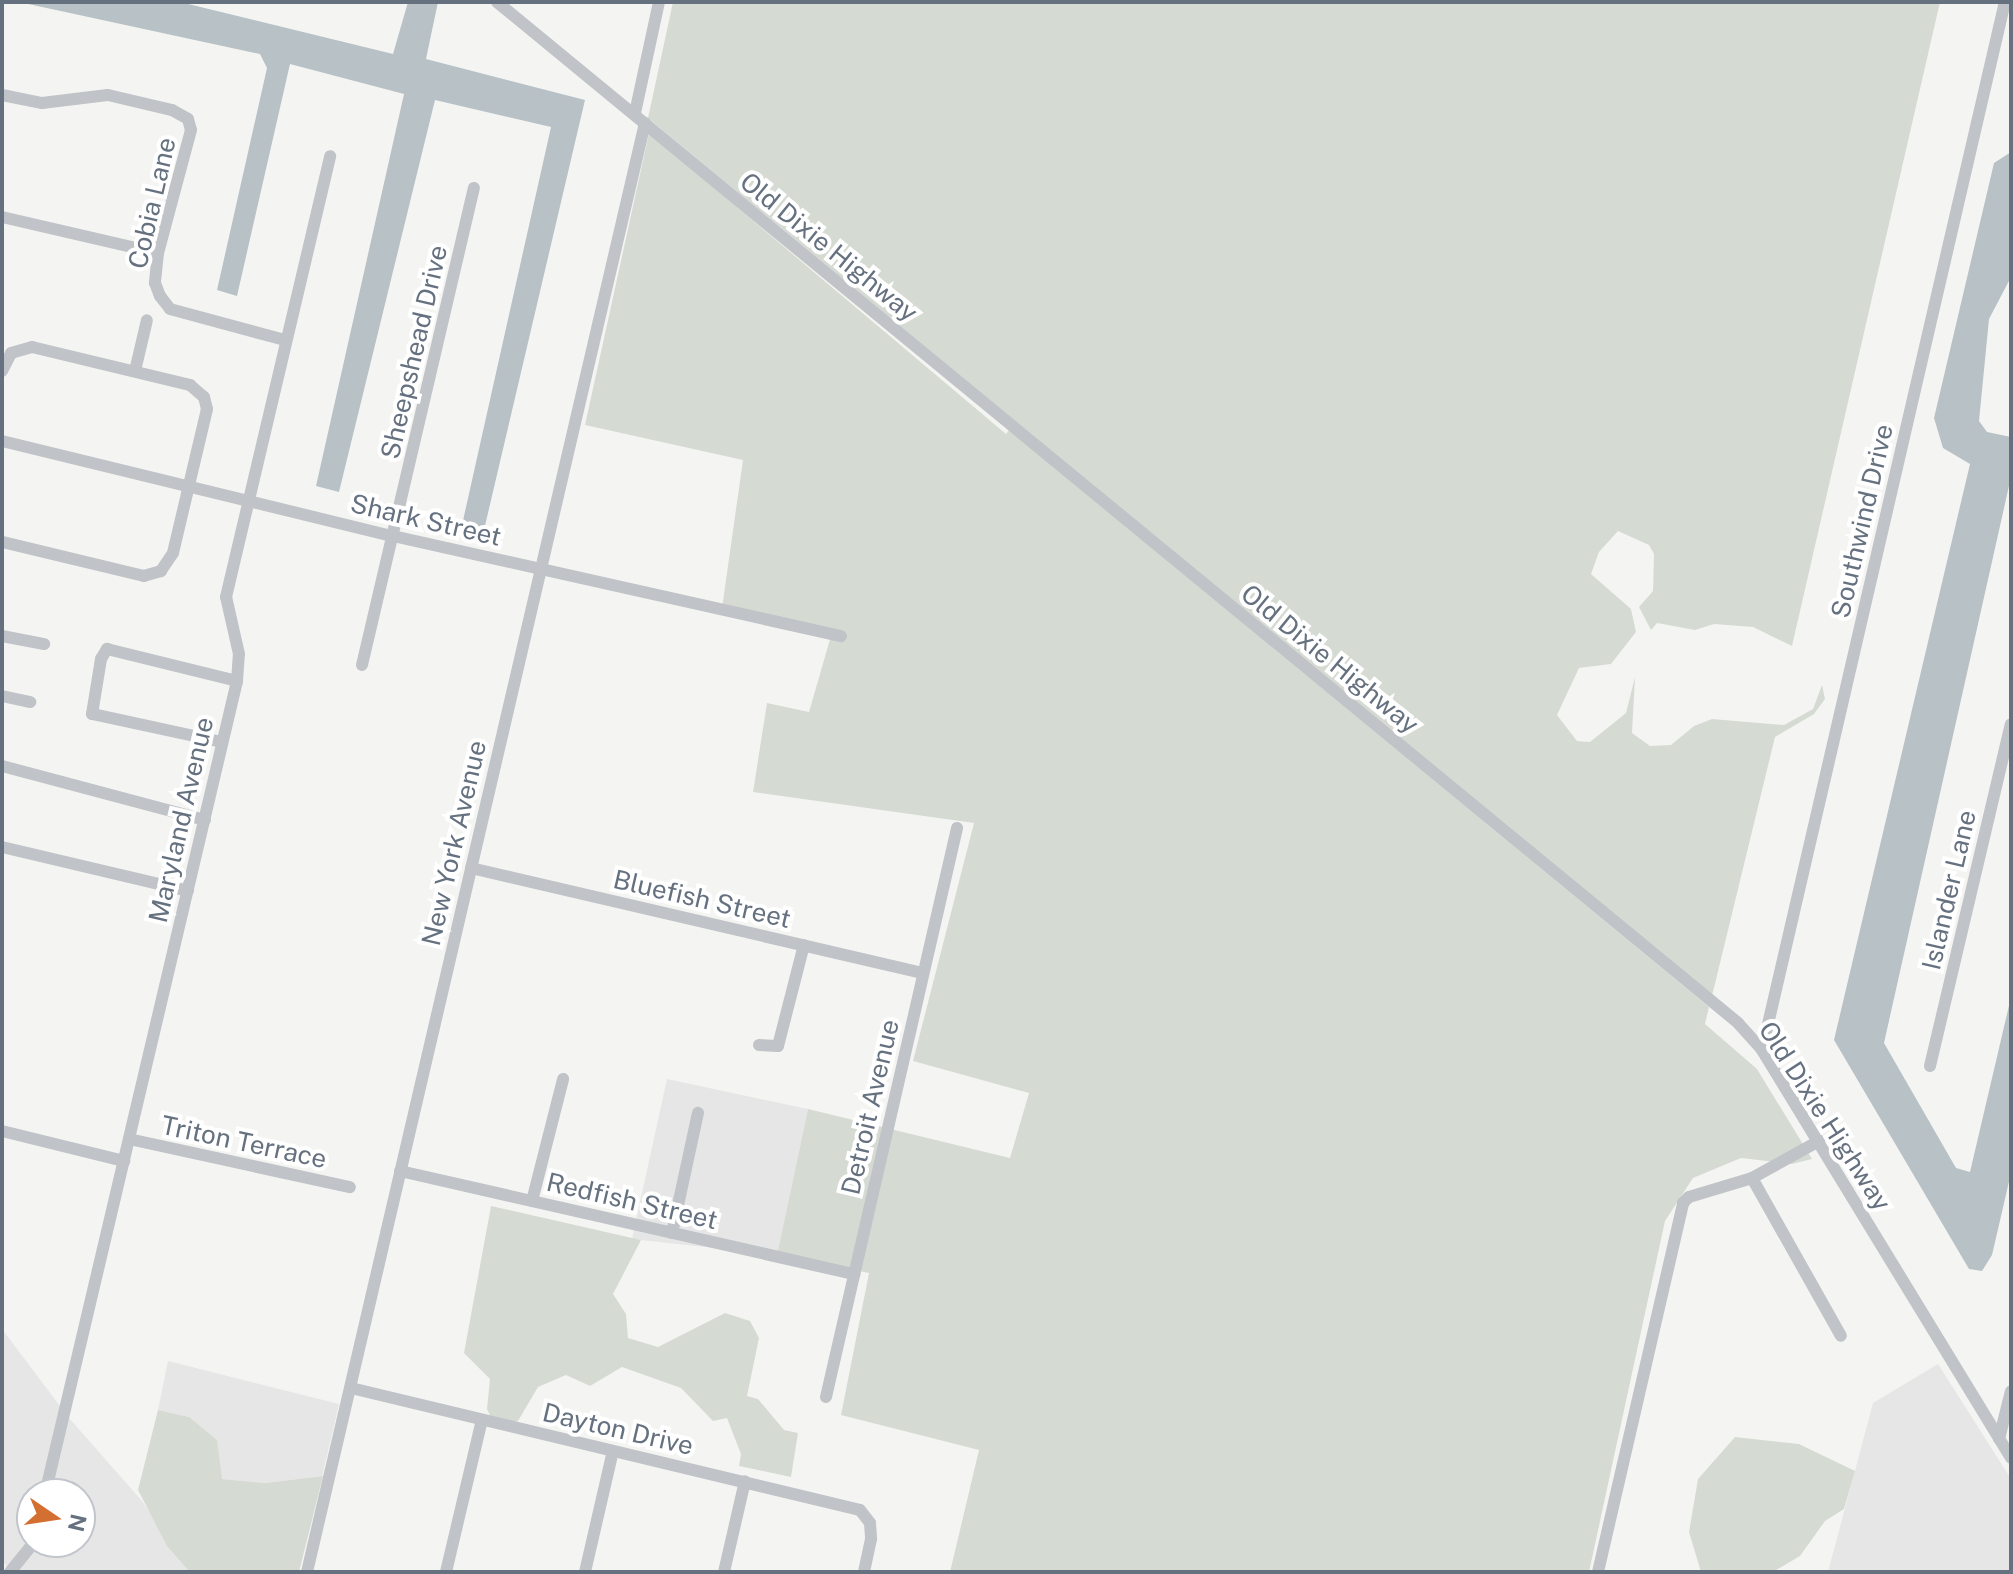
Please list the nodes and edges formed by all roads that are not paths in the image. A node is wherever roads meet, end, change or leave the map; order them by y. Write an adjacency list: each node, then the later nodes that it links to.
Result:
1 (497, 2): 5 (street, Old Dixie Highway)
2 (659, 2): 5 (street)
3 (2005, 2): 39 (street, Southwind Drive)
4 (2, 95): 10 (street, Cobia Lane)
5 (635, 113): 6 (street, Old Dixie Highway)
6 (645, 123): 20 (street, New York Avenue); 39 (street, Old Dixie Highway)
7 (330, 156): 12 (street, Maryland Avenue)
8 (474, 188): 18 (street, Sheepshead Drive)
9 (2, 217): 10 (street)
10 (158, 253): 12 (street, Cobia Lane)
11 (147, 320): 14 (street)
12 (285, 340): 17 (street, Maryland Avenue)
13 (2, 371): 14 (street)
14 (135, 371): 16 (street)
15 (2, 441): 16 (street, Shark Street)
16 (190, 486): 17 (street, Shark Street); 19 (street)
17 (249, 499): 18 (street, Shark Street); 25 (street, Maryland Avenue)
18 (393, 536): 20 (street, Shark Street); 24 (street, Sheepshead Drive)
19 (2, 542)
20 (540, 568): 22 (street, Shark Street); 34 (street, New York Avenue)
21 (2, 636): 23 (street)
22 (841, 636)
23 (44, 644)
24 (362, 665)
25 (237, 681): 29 (street, Maryland Avenue); 29 (street)
26 (2, 696): 27 (street)
27 (30, 702)
28 (2011, 724): 40 (street, Islander Lane)
29 (222, 742): 31 (street, Maryland Avenue)
30 (2, 766): 31 (street)
31 (205, 820): 35 (street, Maryland Avenue)
32 (957, 828): 37 (street, Detroit Avenue)
33 (2, 847): 35 (street)
34 (471, 868): 36 (street, Bluefish Street); 47 (street, New York Avenue)
35 (188, 891): 44 (street, Maryland Avenue)
36 (804, 945): 37 (street, Bluefish Street); 38 (street)
37 (923, 973): 52 (street, Detroit Avenue)
38 (759, 1045)
39 (1762, 1050): 45 (street, Old Dixie Highway)
40 (1930, 1066)
41 (563, 1079): 50 (street)
42 (698, 1113): 51 (street)
43 (2, 1131): 46 (street)
44 (129, 1139): 46 (street, Maryland Avenue); 49 (street, Triton Terrace)
45 (1819, 1141): 48 (street); 58 (street, Old Dixie Highway)
46 (124, 1161): 61 (street, Maryland Avenue)
47 (400, 1171): 50 (street, Redfish Street); 54 (street, New York Avenue)
48 (1752, 1178): 53 (street); 68 (street)
49 (350, 1187)
50 (532, 1201): 51 (street, Redfish Street)
51 (672, 1233): 52 (street, Redfish Street)
52 (854, 1274): 56 (street, Detroit Avenue)
53 (1841, 1336)
54 (351, 1388): 57 (street, Dayton Drive); 63 (street, New York Avenue)
55 (2011, 1391): 58 (street)
56 (826, 1397)
57 (482, 1420): 59 (street, Dayton Drive); 64 (street)
58 (1999, 1439): 60 (street, Old Dixie Highway)
59 (613, 1451): 62 (street, Dayton Drive); 65 (street)
60 (2011, 1458)
61 (49, 1478)
62 (745, 1481): 66 (street); 67 (street, Dayton Drive)
63 (307, 1572)
64 (446, 1572)
65 (585, 1572)
66 (724, 1572)
67 (864, 1572)
68 (1598, 1572)

